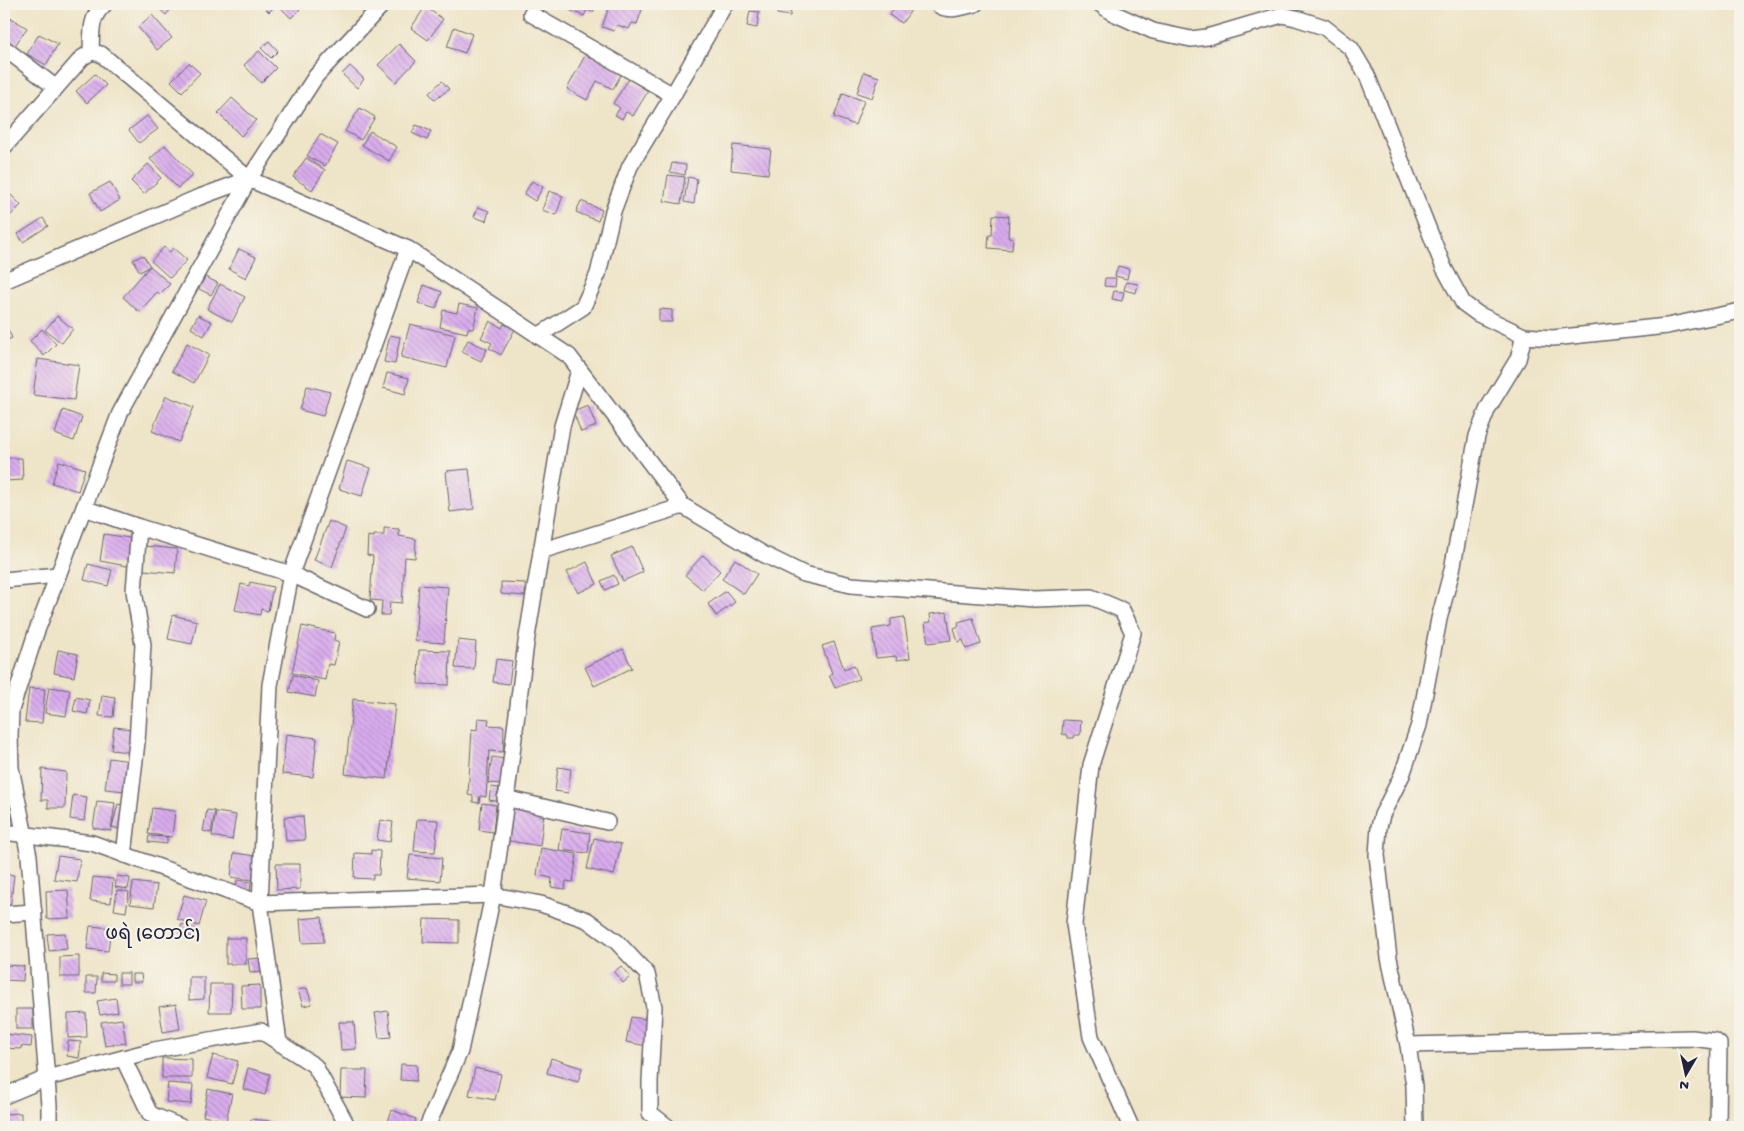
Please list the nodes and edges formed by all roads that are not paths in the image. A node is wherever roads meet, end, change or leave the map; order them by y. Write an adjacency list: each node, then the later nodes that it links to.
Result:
1 (105, 4): 9 (street)
2 (383, 4): 13 (street)
3 (724, 4): 11 (street)
4 (937, 4): 5 (street)
5 (975, 4)
6 (1100, 4): 18 (street)
7 (531, 14): 11 (street)
8 (4, 48): 10 (street)
9 (91, 52): 10 (street); 13 (street)
10 (55, 87): 12 (street)
11 (673, 95): 17 (street)
12 (5, 143)
13 (249, 179): 14 (street); 15 (street); 21 (street)
14 (408, 249): 17 (street); 24 (street)
15 (4, 281)
16 (1740, 312): 18 (street)
17 (538, 336): 19 (street)
18 (1524, 336): 38 (street)
19 (579, 371): 20 (street); 23 (street)
20 (683, 506): 23 (street); 47 (street)
21 (84, 508): 22 (street); 25 (street)
22 (139, 527): 24 (street); 32 (street)
23 (541, 551): 28 (street)
24 (290, 574): 27 (street); 34 (street)
25 (58, 575): 26 (street); 31 (street)
26 (4, 580)
27 (367, 609)
28 (506, 798): 29 (street); 33 (street)
29 (607, 822)
30 (4, 832): 31 (street)
31 (26, 835): 32 (street); 35 (street)
32 (124, 855): 34 (street)
33 (492, 895): 34 (street); 45 (street); 46 (street)
34 (260, 904): 37 (street)
35 (34, 912): 36 (street); 40 (street)
36 (4, 914)
37 (279, 1043): 39 (street); 44 (street)
38 (1408, 1045): 48 (street); 49 (street)
39 (123, 1058): 40 (street); 43 (street)
40 (46, 1078): 41 (street); 42 (street)
41 (4, 1096)
42 (49, 1127)
43 (181, 1127)
44 (348, 1127)
45 (427, 1127)
46 (668, 1127)
47 (1131, 1127)
48 (1415, 1127)
49 (1718, 1127)

